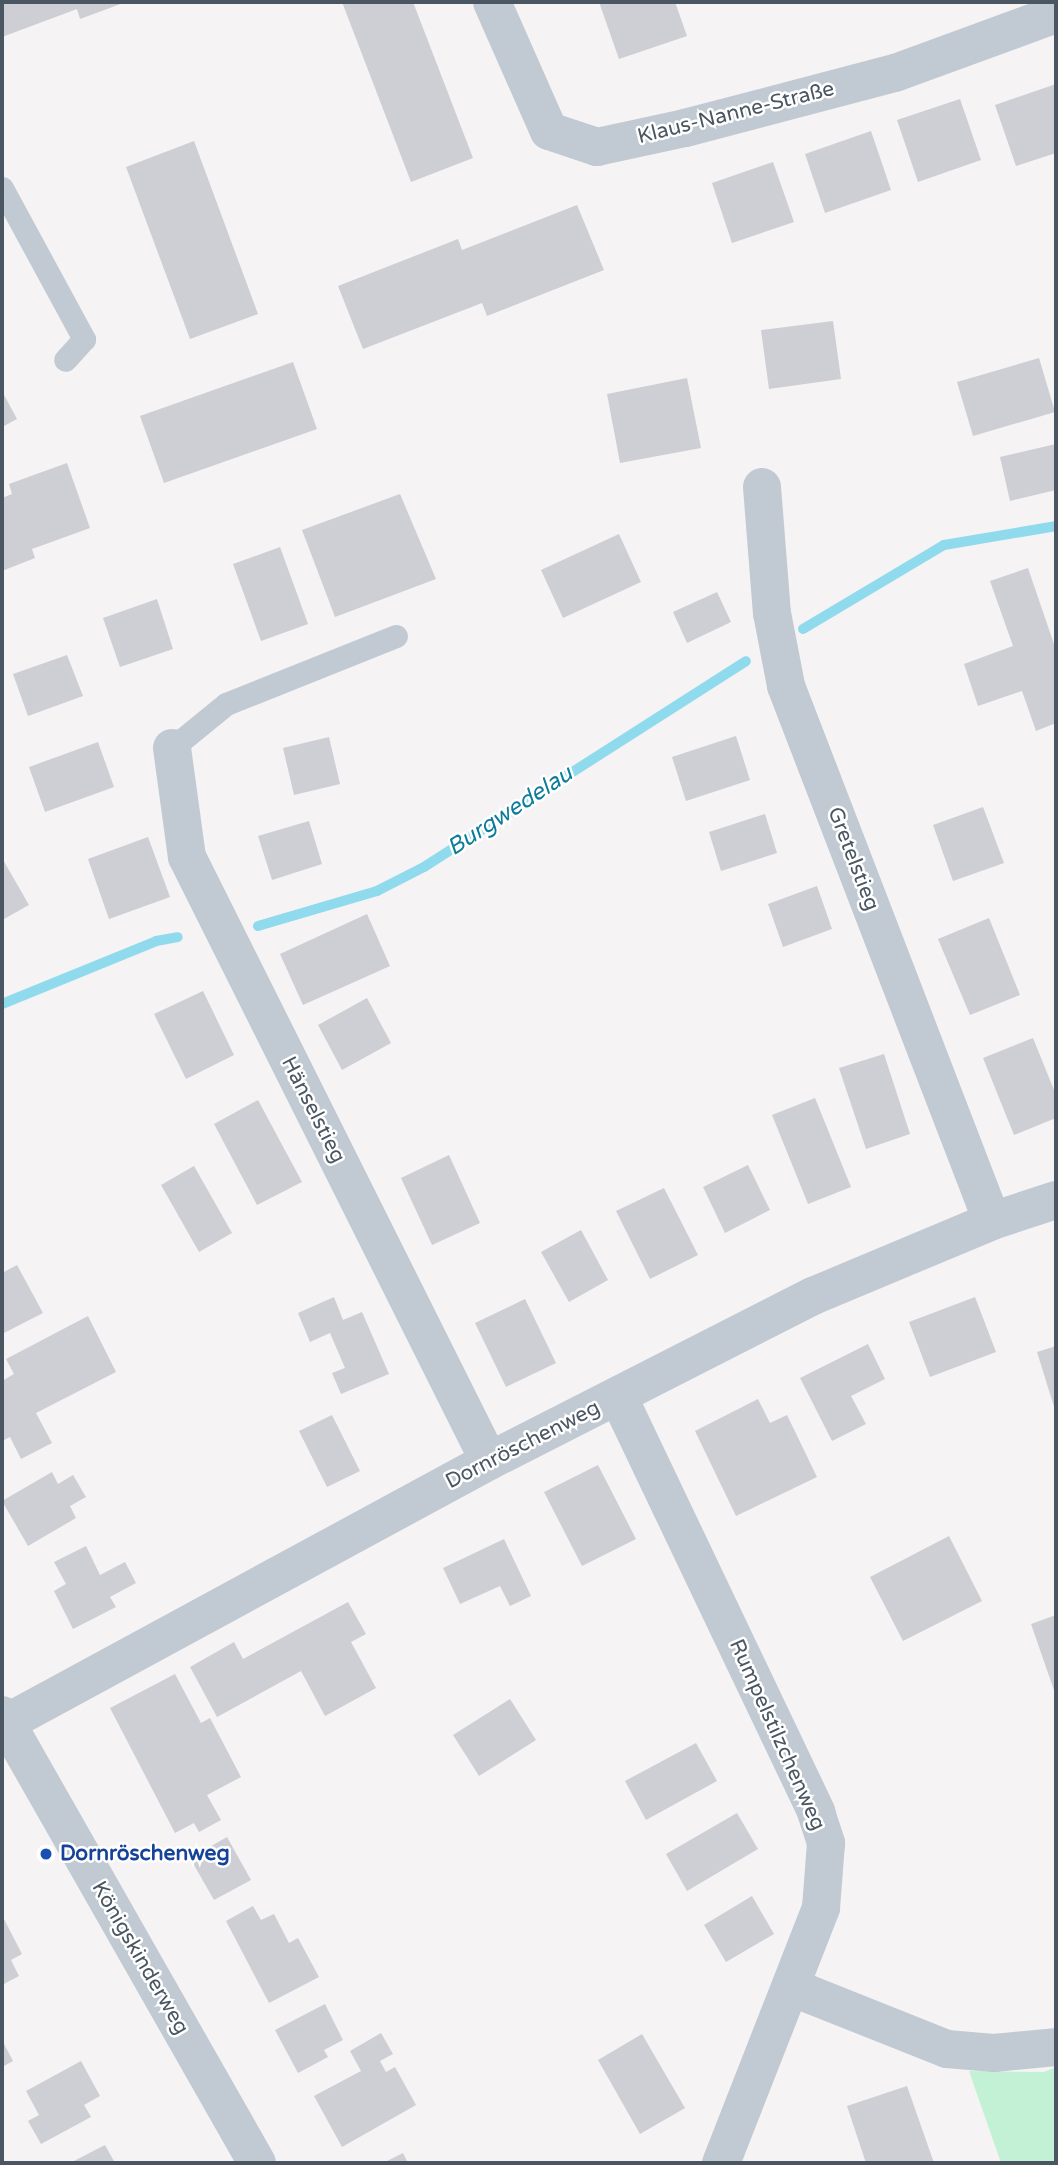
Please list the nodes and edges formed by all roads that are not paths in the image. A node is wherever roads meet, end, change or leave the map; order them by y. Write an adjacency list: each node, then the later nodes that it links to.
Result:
1 (492, 2): 2 (street, Klaus-Nanne-Straße)
2 (1049, 11)
3 (2, 188): 4 (lane)
4 (65, 360)
5 (762, 486): 9 (street, Gretelstieg)
6 (397, 636): 7 (lane)
7 (172, 748): 11 (street, Hänselstieg)
8 (1056, 1200): 9 (street, Dornröschenweg)
9 (992, 1221): 10 (street, Dornröschenweg)
10 (618, 1396): 11 (street, Dornröschenweg); 13 (street, Rumpelstilzchenweg)
11 (489, 1461): 12 (street, Dornröschenweg)
12 (4, 1719): 15 (street, Königskinderweg)
13 (790, 1987): 14 (street); 16 (street, Rumpelstilzchenweg)
14 (1056, 2048)
15 (257, 2163)
16 (721, 2163)

